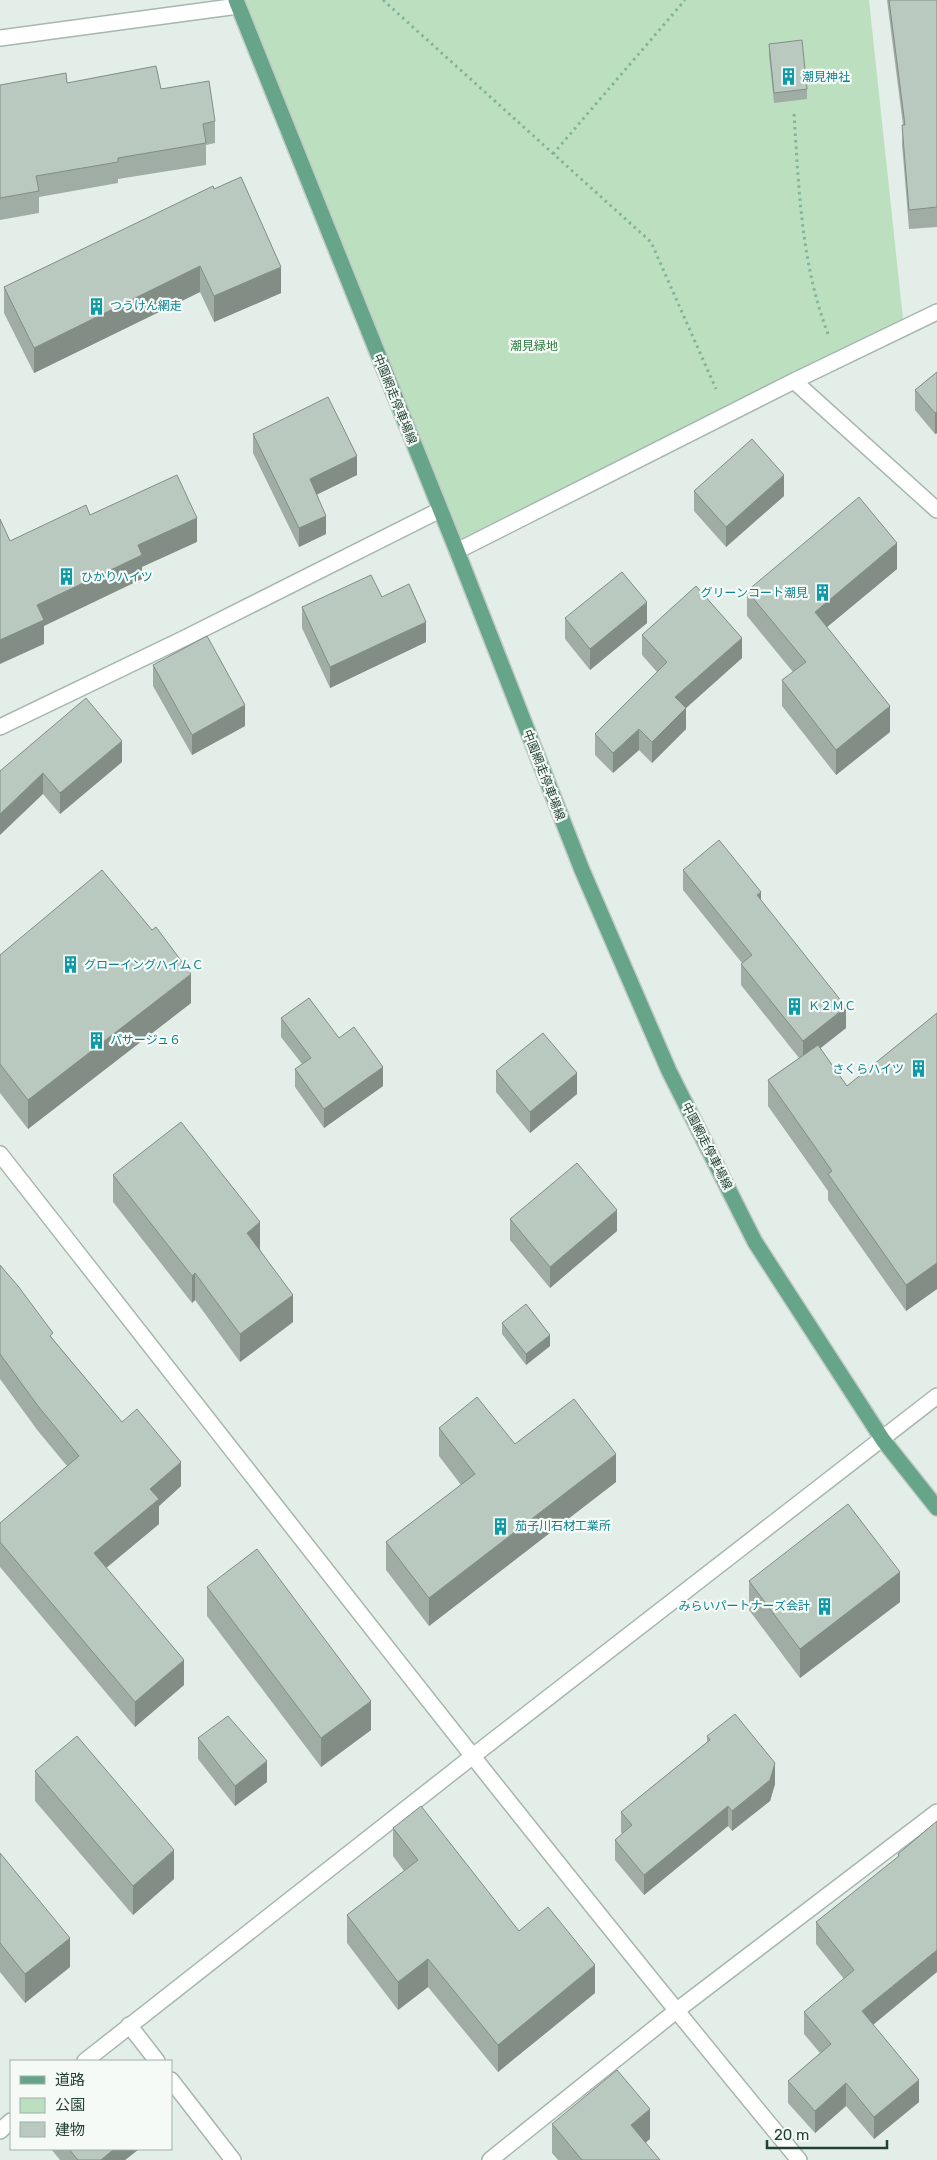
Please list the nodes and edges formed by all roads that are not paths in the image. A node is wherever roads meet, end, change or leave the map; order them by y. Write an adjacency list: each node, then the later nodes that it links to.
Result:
1 (237, 3): 2 (street); 5 (main road, 中園網走停車場線)
2 (0, 38)
3 (937, 312): 4 (street)
4 (794, 381): 6 (street); 7 (street)
5 (440, 510): 7 (main road, 中園網走停車場線); 8 (street)
6 (937, 510)
7 (457, 551): 11 (main road, 中園網走停車場線)
8 (0, 727)
9 (0, 1154): 13 (street)
10 (937, 1396): 11 (street)
11 (883, 1440): 12 (main road, 中園網走停車場線); 13 (street)
12 (937, 1508)
13 (473, 1756): 15 (street); 16 (street)
14 (937, 1812): 15 (street)
15 (676, 2011): 23 (street); 24 (street)
16 (129, 2025): 17 (street); 18 (street)
17 (86, 2060)
18 (156, 2060)
19 (172, 2081): 22 (street)
20 (10, 2122): 21 (street)
21 (0, 2130)
22 (233, 2160)
23 (490, 2160)
24 (799, 2160)

